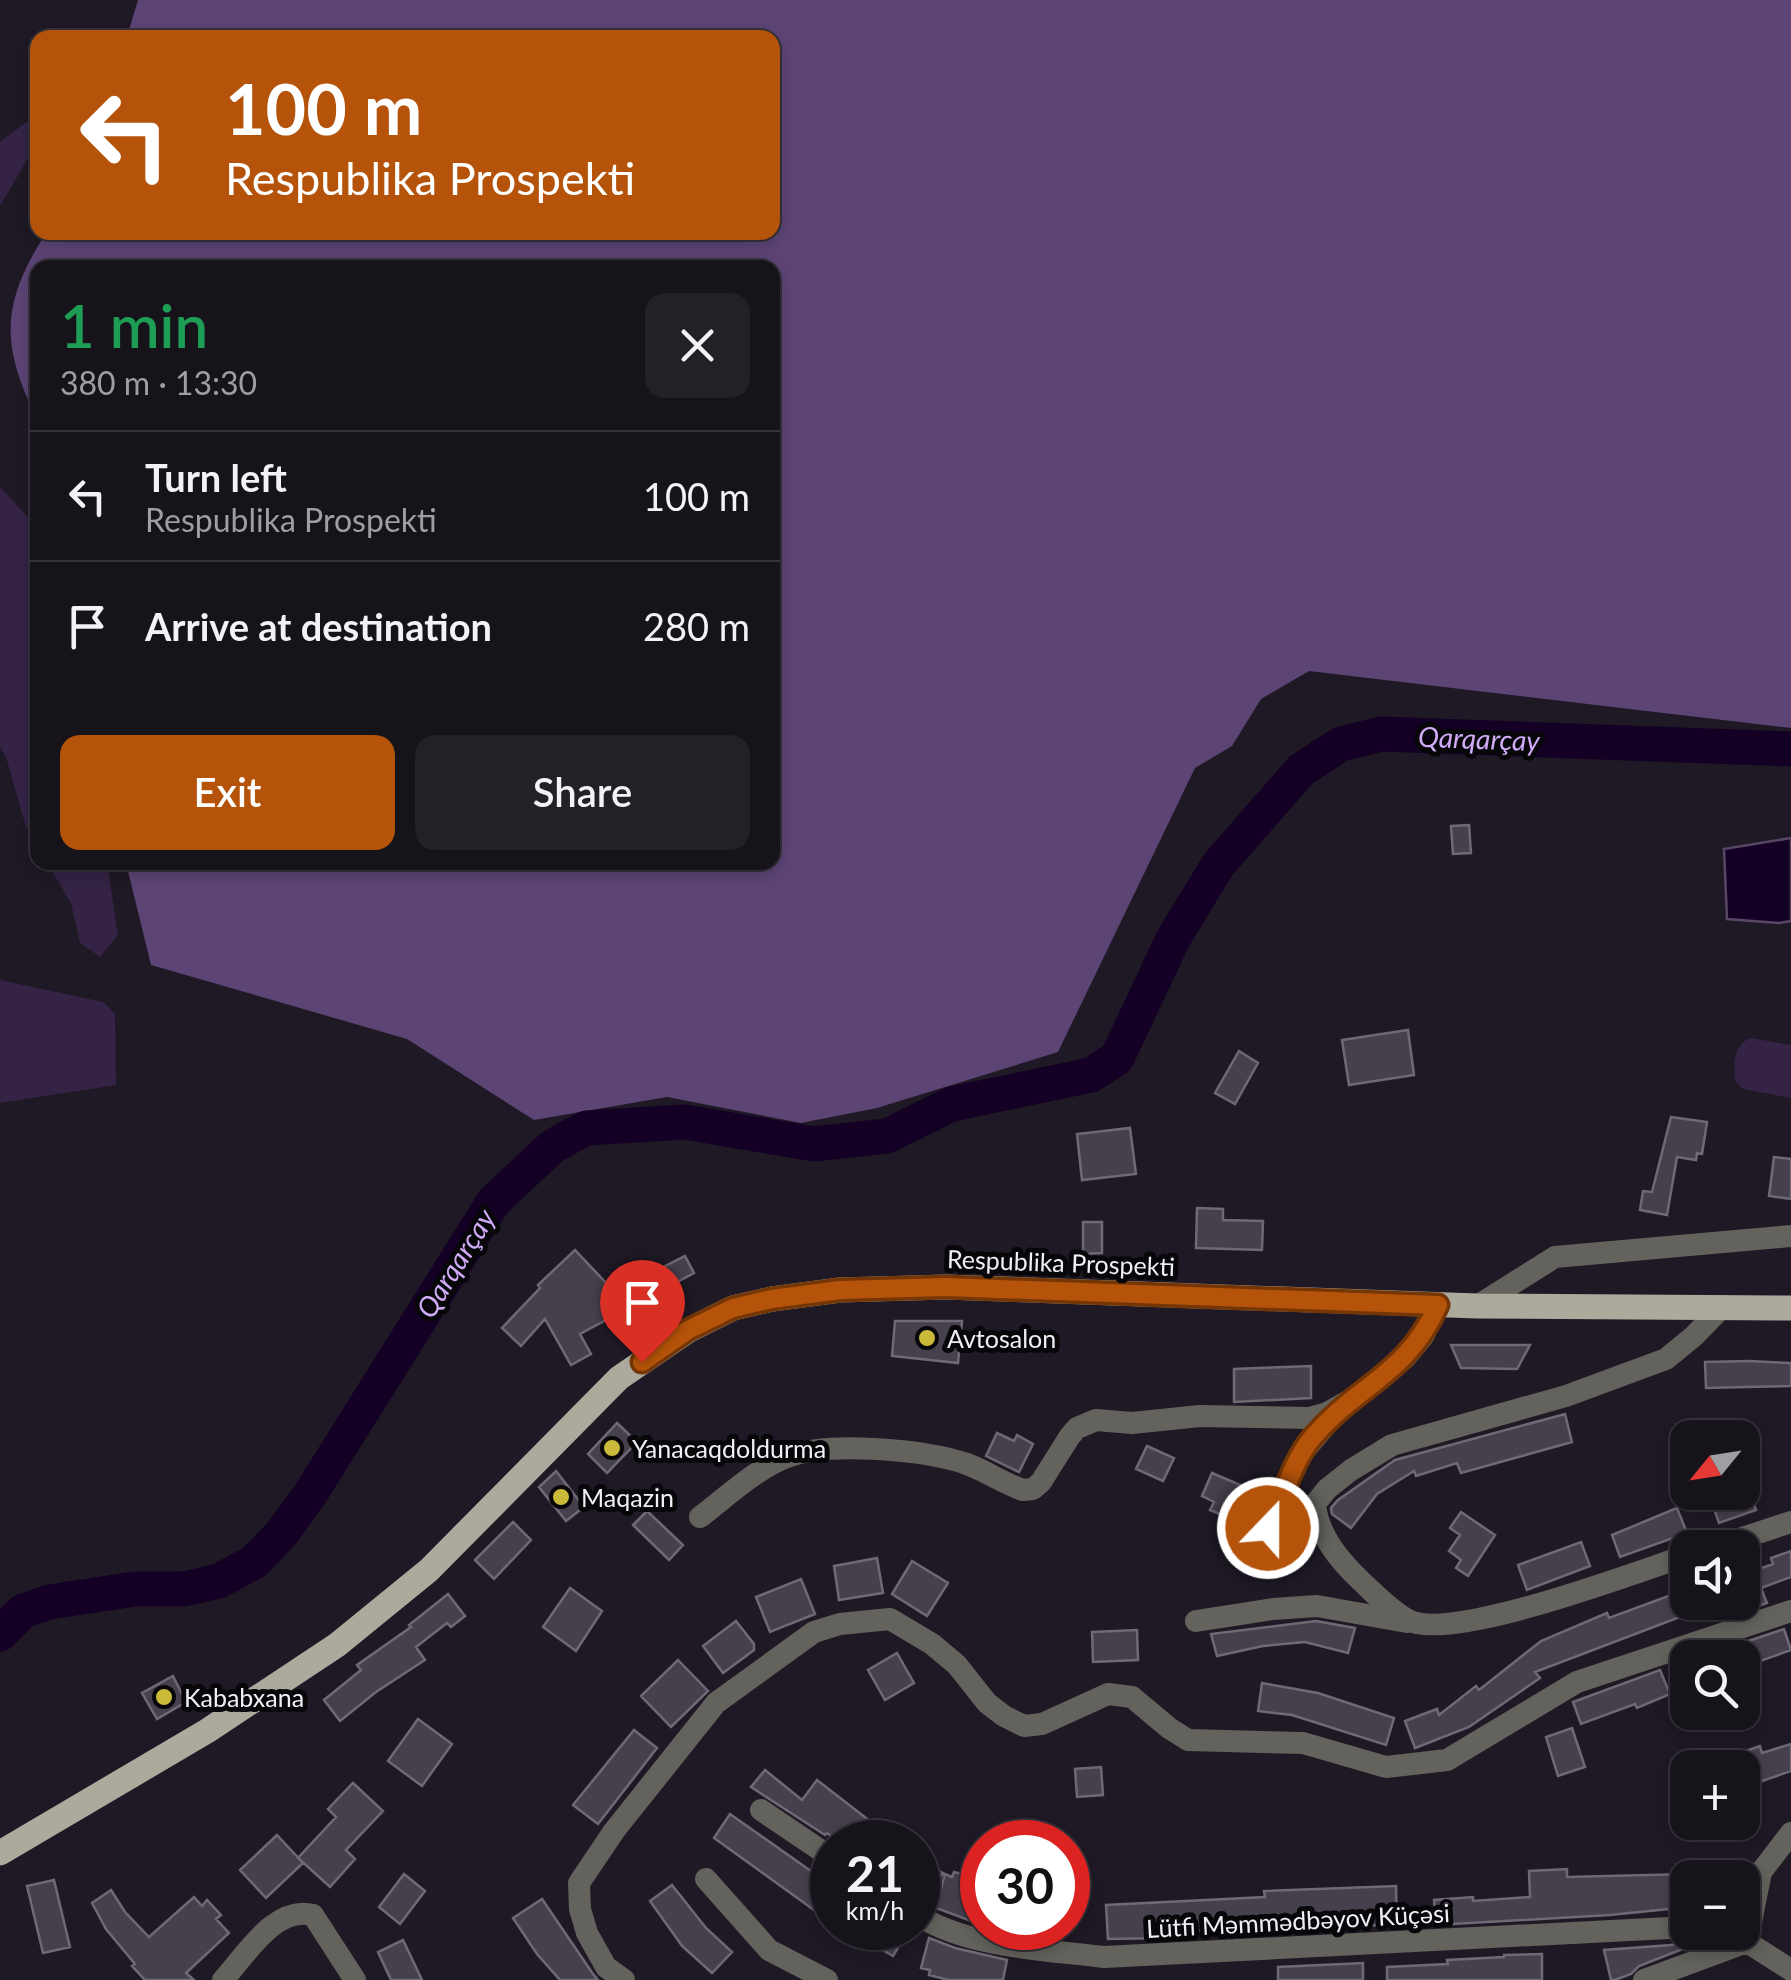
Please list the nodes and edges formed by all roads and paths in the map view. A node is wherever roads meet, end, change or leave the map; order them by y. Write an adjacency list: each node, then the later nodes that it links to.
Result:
1 (1791, 1236): 3 (street)
2 (1438, 1305): 3 (main road, Respublika Prospekti); 6 (street); 17 (main road, Respublika Prospekti)
3 (1477, 1306): 4 (main road, Respublika Prospekti)
4 (1723, 1306): 5 (main road, Respublika Prospekti); 14 (street)
5 (1791, 1308)
6 (1344, 1405): 7 (street); 9 (street)
7 (700, 1517)
8 (1791, 1522): 10 (street)
9 (1268, 1528)
10 (1760, 1532)
11 (1670, 1562): 14 (street)
12 (1791, 1611): 30 (street)
13 (1196, 1621): 14 (street)
14 (1410, 1622)
15 (761, 1810): 19 (street)
16 (1791, 1834): 21 (street)
17 (31, 1836): 18 (main road); 20 (main road, Respublika Prospekti)
18 (0, 1841)
19 (810, 1843)
20 (0, 1853)
21 (1760, 1875)
22 (706, 1879): 31 (street)
23 (940, 1928): 24 (street, Lütfi Məmmədbəyov Küçəsi)
24 (1670, 1929)
25 (1710, 1950): 32 (street)
26 (1759, 1950): 27 (street)
27 (1791, 1970)
28 (223, 1980): 29 (street)
29 (355, 1980)
30 (624, 1980)
31 (827, 1980)
32 (1644, 1980)

